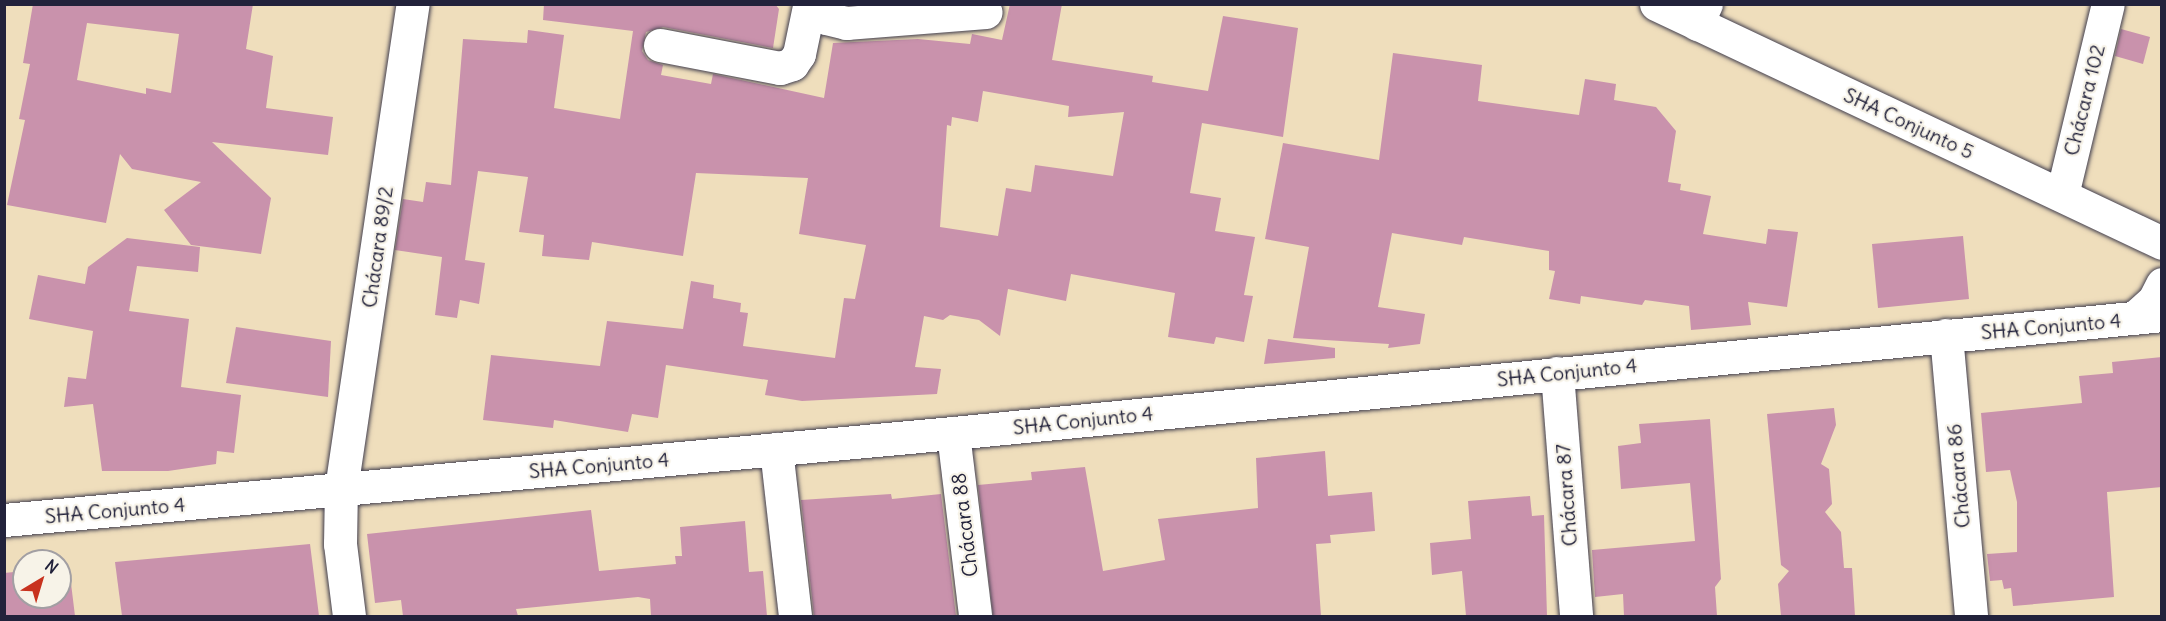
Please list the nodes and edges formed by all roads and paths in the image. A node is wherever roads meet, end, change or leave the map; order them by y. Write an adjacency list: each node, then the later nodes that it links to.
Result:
1 (413, 4): 16 (street, Chácara 89/2)
2 (1656, 4): 6 (street, SHA Conjunto 5)
3 (2108, 4): 8 (street, Chácara 102)
4 (809, 5): 5 (street); 7 (street)
5 (986, 12)
6 (1701, 14): 8 (street, SHA Conjunto 5)
7 (660, 45)
8 (2062, 195): 9 (street, SHA Conjunto 5)
9 (2161, 244)
10 (2162, 284): 11 (street)
11 (2148, 317): 12 (street, SHA Conjunto 4)
12 (1946, 335): 13 (street, SHA Conjunto 4); 22 (street, Chácara 86)
13 (1557, 373): 14 (street, SHA Conjunto 4); 21 (street, Chácara 87)
14 (953, 433): 15 (street, SHA Conjunto 4); 20 (street, Chácara 88)
15 (776, 448): 16 (street, SHA Conjunto 4); 19 (street)
16 (341, 489): 17 (street, SHA Conjunto 4); 18 (street, Chácara 89/2)
17 (4, 520)
18 (349, 616)
19 (795, 616)
20 (975, 616)
21 (1576, 616)
22 (1971, 616)

